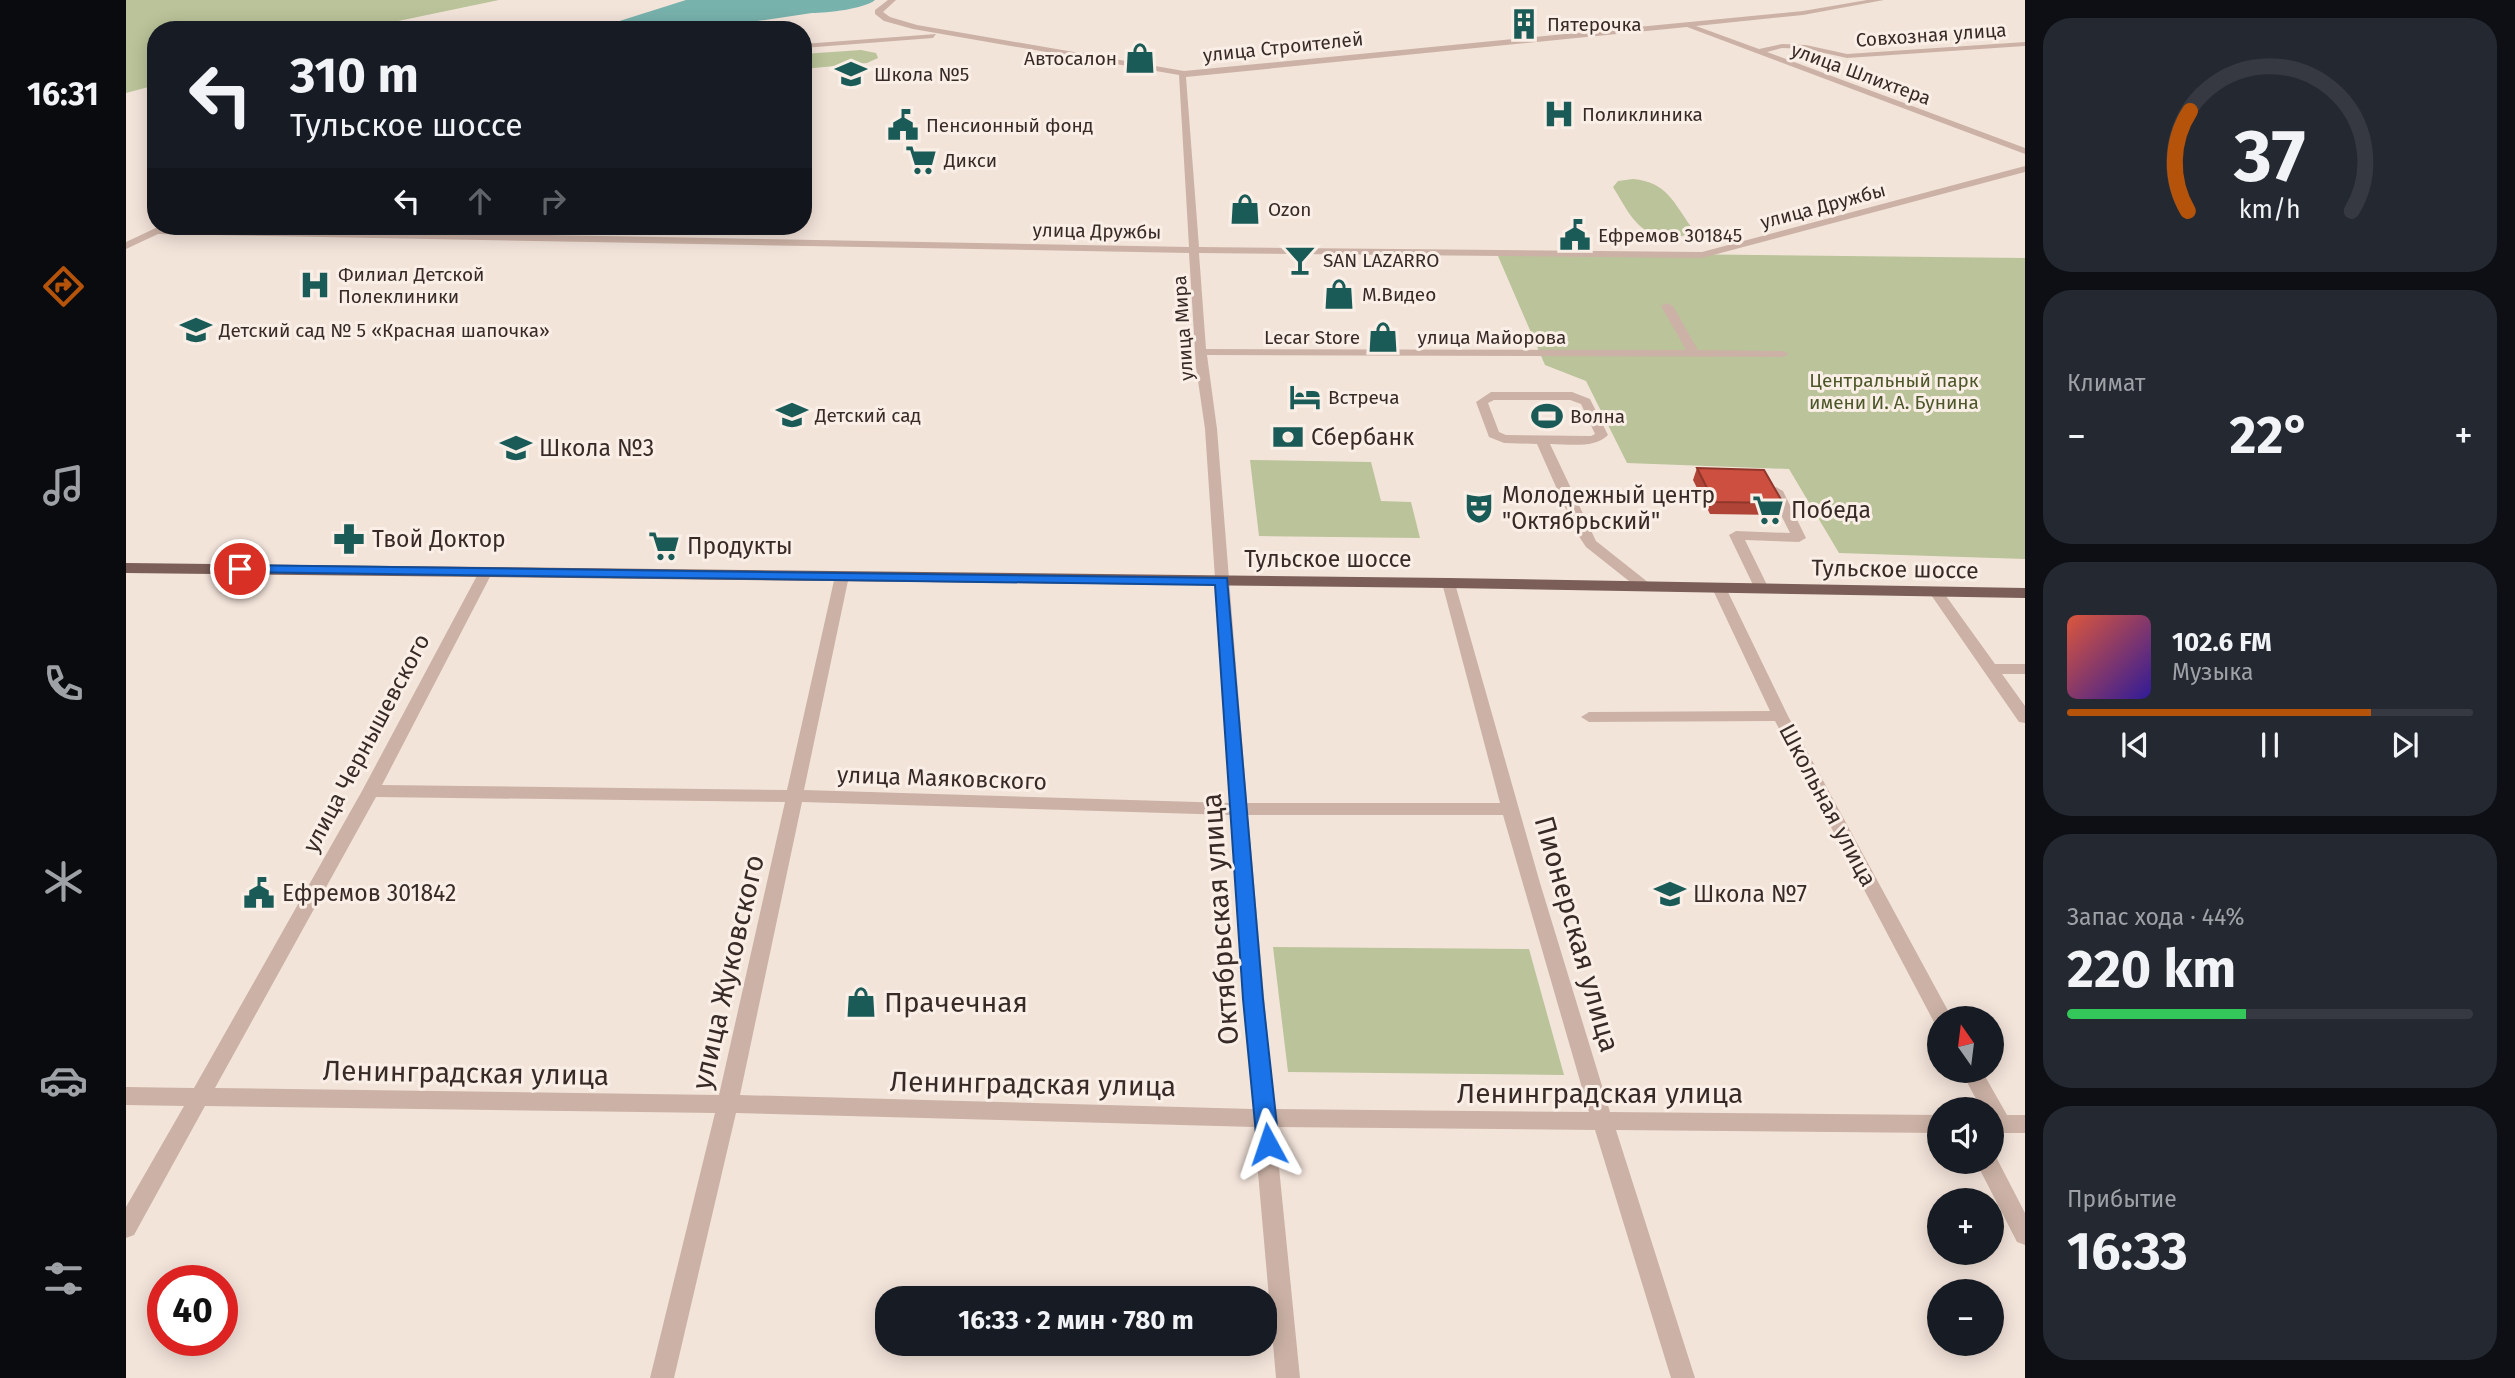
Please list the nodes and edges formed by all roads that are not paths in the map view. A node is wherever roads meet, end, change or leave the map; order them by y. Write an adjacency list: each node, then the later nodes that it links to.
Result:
1 (892, 0): 4 (street, улица Строителей)
2 (1880, 0): 3 (street, улица Строителей)
3 (1686, 24): 7 (street, улица Шлихтера); 8 (street, улица Строителей)
4 (961, 34): 6 (street); 8 (street, улица Строителей)
5 (2025, 44): 7 (street, Совхозная улица)
6 (812, 45)
7 (1756, 52): 9 (street, улица Шлихтера)
8 (1184, 73): 14 (street, улица Мира)
9 (2025, 151)
10 (2025, 169): 14 (street, улица Дружбы)
11 (149, 235): 13 (street)
12 (376, 235): 14 (street, улица Дружбы)
13 (126, 246)
14 (1195, 250): 16 (street, улица Мира)
15 (1667, 306): 18 (street)
16 (1201, 352): 18 (street, улица Майорова); 24 (street, улица Мира)
17 (1783, 354): 18 (street, улица Майорова)
18 (1695, 355)
19 (1542, 440): 19 (street); 26 (street)
20 (1776, 491): 28 (street)
21 (126, 568): 22 (main road, Тульское шоссе)
22 (485, 573): 23 (main road, Тульское шоссе); 36 (street, улица Чернышевского)
23 (842, 576): 24 (main road, Тульское шоссе); 37 (street, улица Жуковского)
24 (1222, 581): 25 (main road, Тульское шоссе); 38 (street, Октябрьская улица)
25 (1450, 583): 26 (main road, Тульское шоссе); 39 (street, Пионерская улица)
26 (1644, 586): 27 (main road, Тульское шоссе)
27 (1719, 588): 28 (main road, Тульское шоссе); 33 (street, Школьная улица)
28 (1762, 589): 29 (main road, Тульское шоссе)
29 (1936, 592): 30 (main road, Тульское шоссе); 32 (street)
30 (2025, 593)
31 (2025, 669): 32 (street)
32 (1992, 670): 35 (street)
33 (1780, 716): 34 (street); 40 (street, Школьная улица)
34 (1589, 717)
35 (2025, 718)
36 (371, 791): 37 (street, улица Маяковского); 42 (street, улица Чернышевского)
37 (796, 796): 38 (street, улица Маяковского); 43 (street, улица Жуковского)
38 (1240, 809): 39 (street, улица Маяковского); 44 (street, Октябрьская улица)
39 (1512, 809): 45 (street, Пионерская улица)
40 (1936, 1006)
41 (126, 1096): 42 (street, Ленинградская улица)
42 (198, 1099): 43 (street, Ленинградская улица); 50 (street, улица Чернышевского)
43 (727, 1104): 44 (street, Ленинградская улица); 52 (street, улица Жуковского)
44 (1266, 1118): 45 (street, Ленинградская улица); 53 (street, Октябрьская улица)
45 (1602, 1122): 46 (street, Ленинградская улица); 54 (street, Пионерская улица)
46 (1927, 1124)
47 (2004, 1124): 48 (street)
48 (2025, 1124)
49 (1993, 1174): 51 (street)
50 (126, 1228)
51 (2025, 1235)
52 (662, 1378)
53 (1288, 1378)
54 (1683, 1378)

